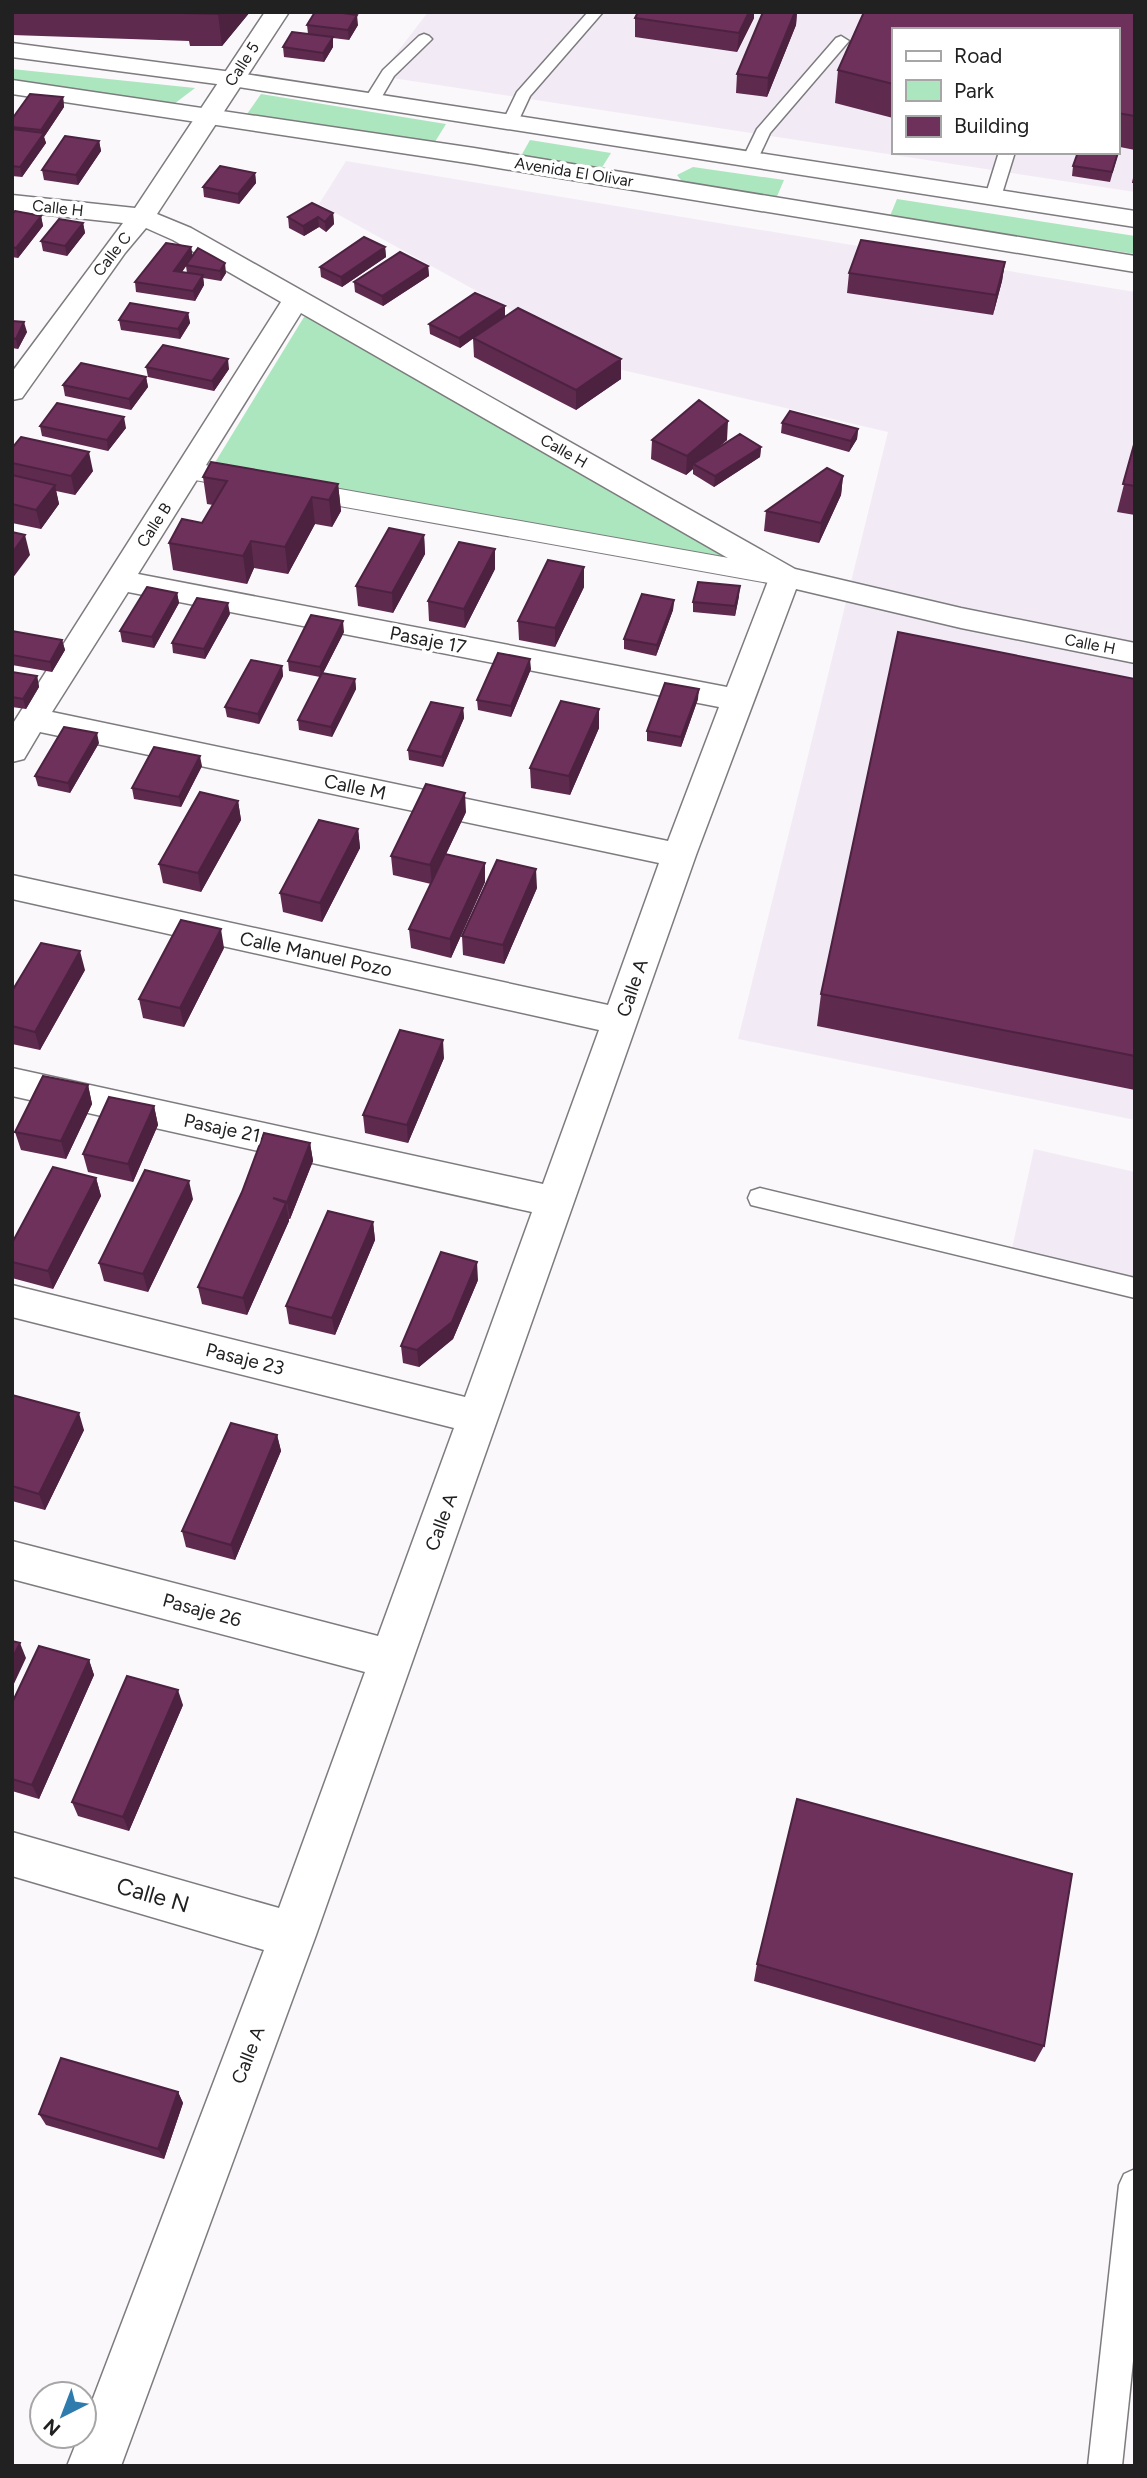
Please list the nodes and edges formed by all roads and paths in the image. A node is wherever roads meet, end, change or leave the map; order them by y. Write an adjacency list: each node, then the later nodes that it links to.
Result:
1 (277, 12): 6 (street, Calle 5)
2 (596, 12): 10 (lane)
3 (424, 39): 8 (lane)
4 (841, 41): 14 (lane)
5 (12, 50): 6 (street, Avenida El Olivar)
6 (232, 79): 8 (street, Avenida El Olivar); 9 (street, Calle 5)
7 (12, 87): 9 (street, Avenida El Olivar)
8 (371, 102): 10 (street, Avenida El Olivar)
9 (209, 116): 13 (street, Avenida El Olivar); 20 (street, Calle C)
10 (501, 122): 11 (street, Avenida El Olivar); 13 (street)
11 (670, 148): 14 (street, Avenida El Olivar); 16 (street)
12 (1006, 154): 17 (lane)
13 (474, 156): 16 (street, Avenida El Olivar)
14 (750, 160): 15 (street, Avenida El Olivar)
15 (847, 175): 17 (street, Avenida El Olivar); 19 (street)
16 (656, 186): 19 (street, Avenida El Olivar)
17 (993, 197): 21 (street, Avenida El Olivar)
18 (12, 203): 20 (street, Calle H)
19 (834, 214): 22 (street, Avenida El Olivar)
20 (142, 217): 23 (street, Calle H); 24 (street, Calle C)
21 (1135, 219)
22 (1135, 264)
23 (296, 299): 25 (street, Calle B); 26 (street, Calle H)
24 (12, 392)
25 (188, 471): 26 (street); 27 (street, Calle B)
26 (785, 577): 28 (street, Calle H); 29 (street, Calle A)
27 (118, 580): 29 (street, Pasaje 17); 30 (street, Calle B)
28 (1135, 653)
29 (738, 700): 32 (street, Calle A)
30 (32, 719): 31 (street, Calle B); 32 (street, Calle M)
31 (12, 751)
32 (679, 855): 34 (street, Calle A)
33 (12, 887): 34 (street, Calle Manuel Pozo)
34 (621, 1021): 37 (street, Calle A)
35 (12, 1082): 37 (street, Pasaje 21)
36 (760, 1198): 38 (lane)
37 (556, 1202): 40 (street, Calle A)
38 (1135, 1288)
39 (12, 1301): 40 (street, Pasaje 23)
40 (478, 1417): 42 (street, Calle A)
41 (12, 1560): 42 (street, Pasaje 26)
42 (392, 1659): 44 (street, Calle A)
43 (12, 1854): 44 (street, Calle N)
44 (293, 1935): 46 (street, Calle A)
45 (1135, 2185): 47 (lane)
46 (94, 2466)
47 (1105, 2466)

